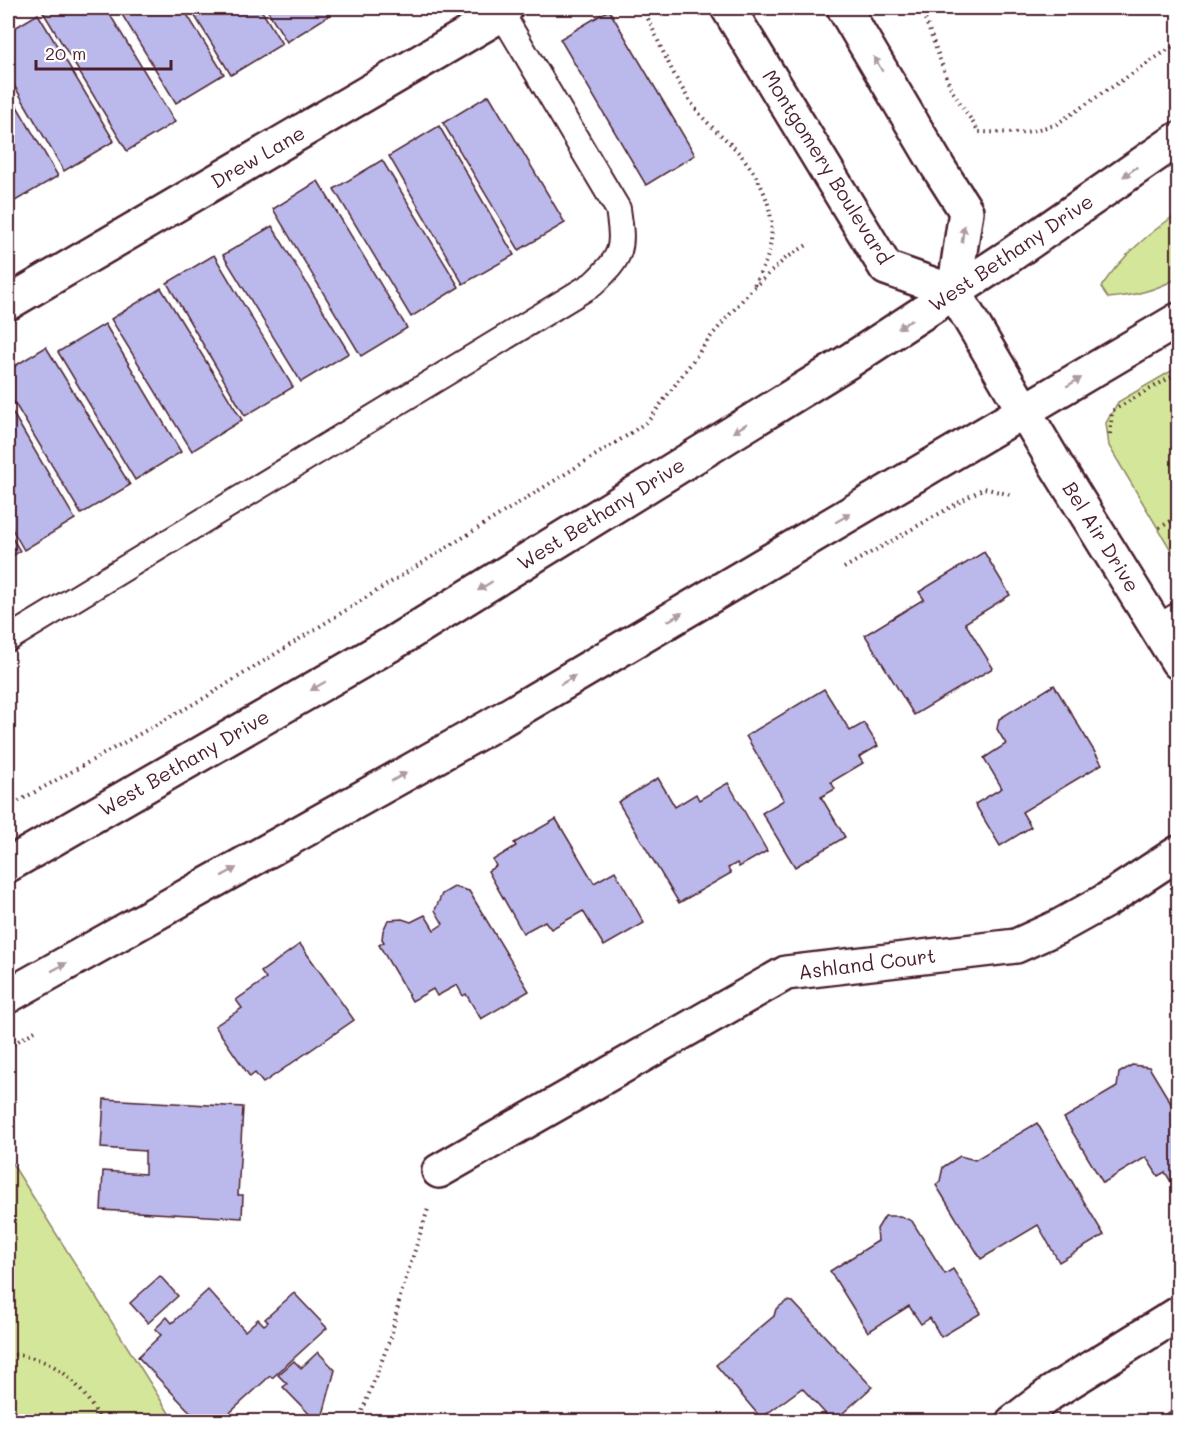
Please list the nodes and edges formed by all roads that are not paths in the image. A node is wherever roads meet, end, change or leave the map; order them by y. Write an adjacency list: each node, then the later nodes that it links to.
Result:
1 (728, 8): 5 (street, Montgomery Boulevard)
2 (844, 8): 5 (street, one-way to 2)
3 (504, 11): 6 (street, Drew Lane); 10 (lane)
4 (1179, 139): 5 (street, West Bethany Drive, one-way to 5)
5 (954, 292): 8 (street); 13 (street, West Bethany Drive, one-way to 13)
6 (8, 303)
7 (1179, 320): 8 (street, one-way to 7)
8 (1024, 411): 9 (street, Bel Air Drive); 14 (street, one-way to 8)
9 (1168, 621): 11 (street, Bel Air Drive)
10 (8, 639)
11 (1179, 662)
12 (1179, 854): 15 (street, Ashland Court)
13 (8, 865)
14 (8, 996)
15 (439, 1171)
16 (1179, 1314): 17 (street)
17 (1013, 1422)

